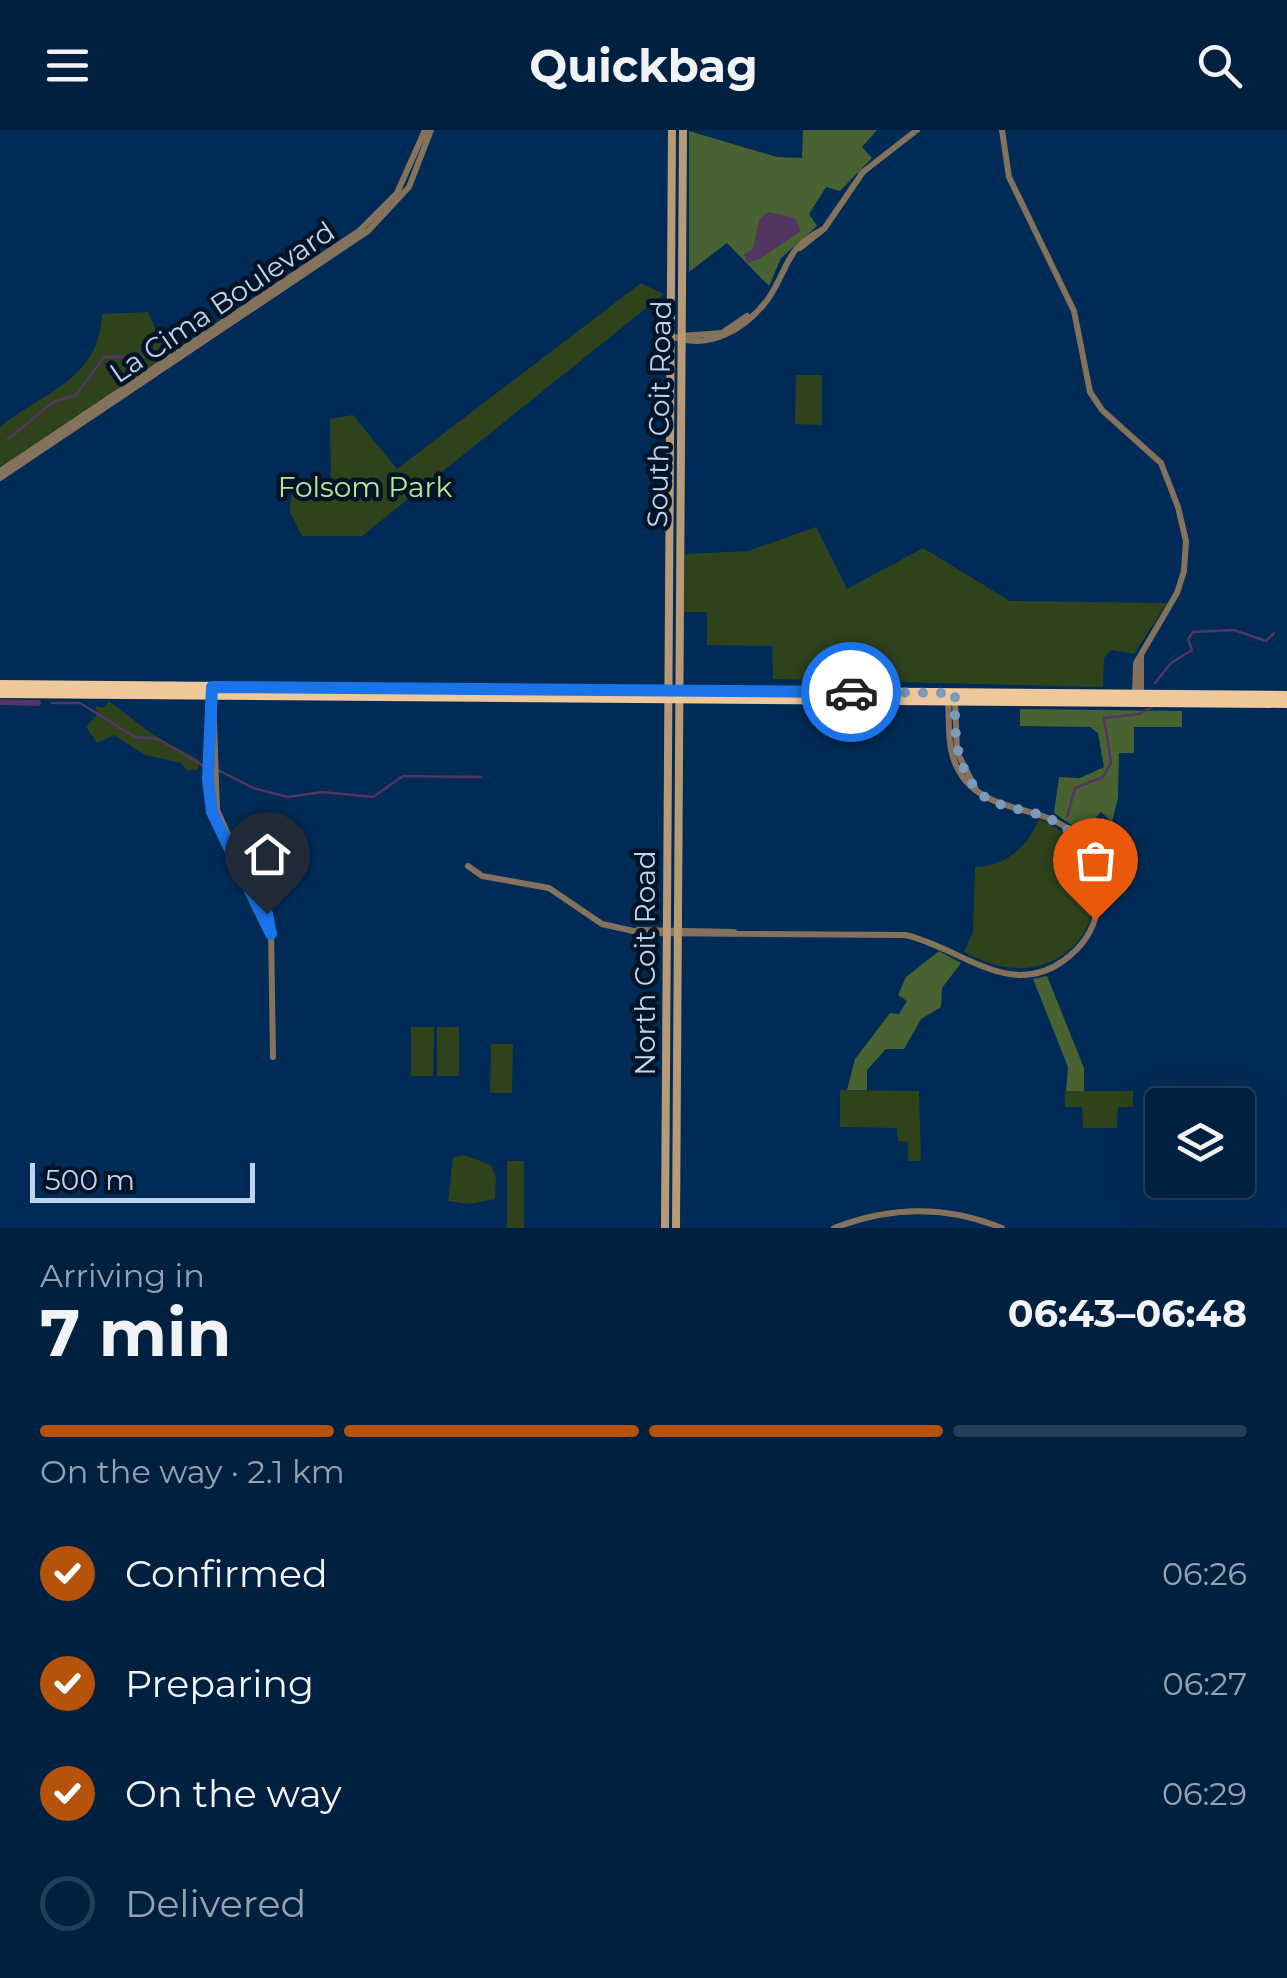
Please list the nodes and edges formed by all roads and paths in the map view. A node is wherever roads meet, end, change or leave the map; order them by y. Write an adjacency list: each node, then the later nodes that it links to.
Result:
1 (428, 130): 7 (street, La Cima Boulevard); 8 (street, La Cima Boulevard)
2 (672, 130): 6 (main road, South Coit Road)
3 (683, 130): 6 (main road, South Coit Road)
4 (917, 130): 6 (street)
5 (1002, 130): 14 (street)
6 (680, 337): 12 (main road, South Coit Road)
7 (0, 470)
8 (0, 478)
9 (0, 685): 10 (highway)
10 (211, 692): 11 (highway); 12 (highway); 18 (street)
11 (0, 693)
12 (674, 695): 13 (highway); 17 (main road, North Coit Road)
13 (952, 697): 14 (highway); 17 (street)
14 (1138, 698): 15 (highway)
15 (1287, 700)
16 (468, 866): 17 (street)
17 (672, 932): 19 (main road, North Coit Road)
18 (273, 1057)
19 (671, 1152): 20 (main road, North Coit Road); 21 (main road, North Coit Road)
20 (665, 1228)
21 (676, 1228)
22 (834, 1228): 23 (street)
23 (1002, 1228)

